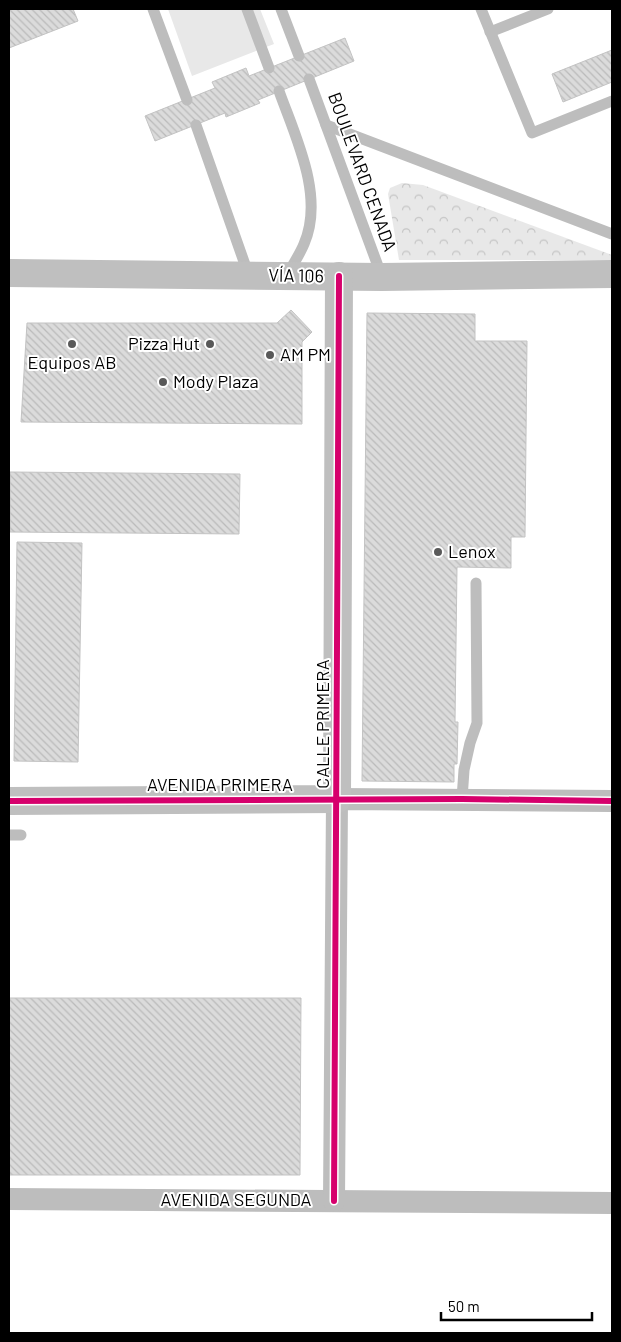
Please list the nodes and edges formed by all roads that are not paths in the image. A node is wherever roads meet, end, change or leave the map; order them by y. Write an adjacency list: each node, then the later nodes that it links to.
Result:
1 (153, 9): 11 (lane)
2 (247, 9): 8 (lane)
3 (281, 9): 7 (lane)
4 (481, 9): 6 (lane)
5 (548, 9): 6 (lane)
6 (490, 32): 12 (lane)
7 (299, 56)
8 (269, 68)
9 (309, 79): 14 (lane, BOULEVARD CENADA)
10 (279, 91): 19 (lane)
11 (186, 100)
12 (612, 101)
13 (196, 125): 18 (lane)
14 (326, 126): 15 (lane); 21 (lane, BOULEVARD CENADA)
15 (612, 234)
16 (9, 273): 18 (street, VÍA 106)
17 (612, 274): 21 (street, VÍA 106)
18 (249, 276): 19 (street, VÍA 106)
19 (287, 276): 20 (street, VÍA 106)
20 (339, 276): 21 (street, VÍA 106); 23 (street, CALLE PRIMERA)
21 (382, 277)
22 (476, 583): 24 (lane)
23 (337, 799): 24 (street, AVENIDA PRIMERA); 25 (street, AVENIDA PRIMERA); 30 (street, CALLE PRIMERA)
24 (462, 799): 26 (street, AVENIDA PRIMERA)
25 (9, 801)
26 (612, 801)
27 (9, 835): 28 (lane)
28 (21, 835)
29 (9, 1198): 30 (street, AVENIDA SEGUNDA)
30 (334, 1201): 31 (street, AVENIDA SEGUNDA)
31 (612, 1203)

